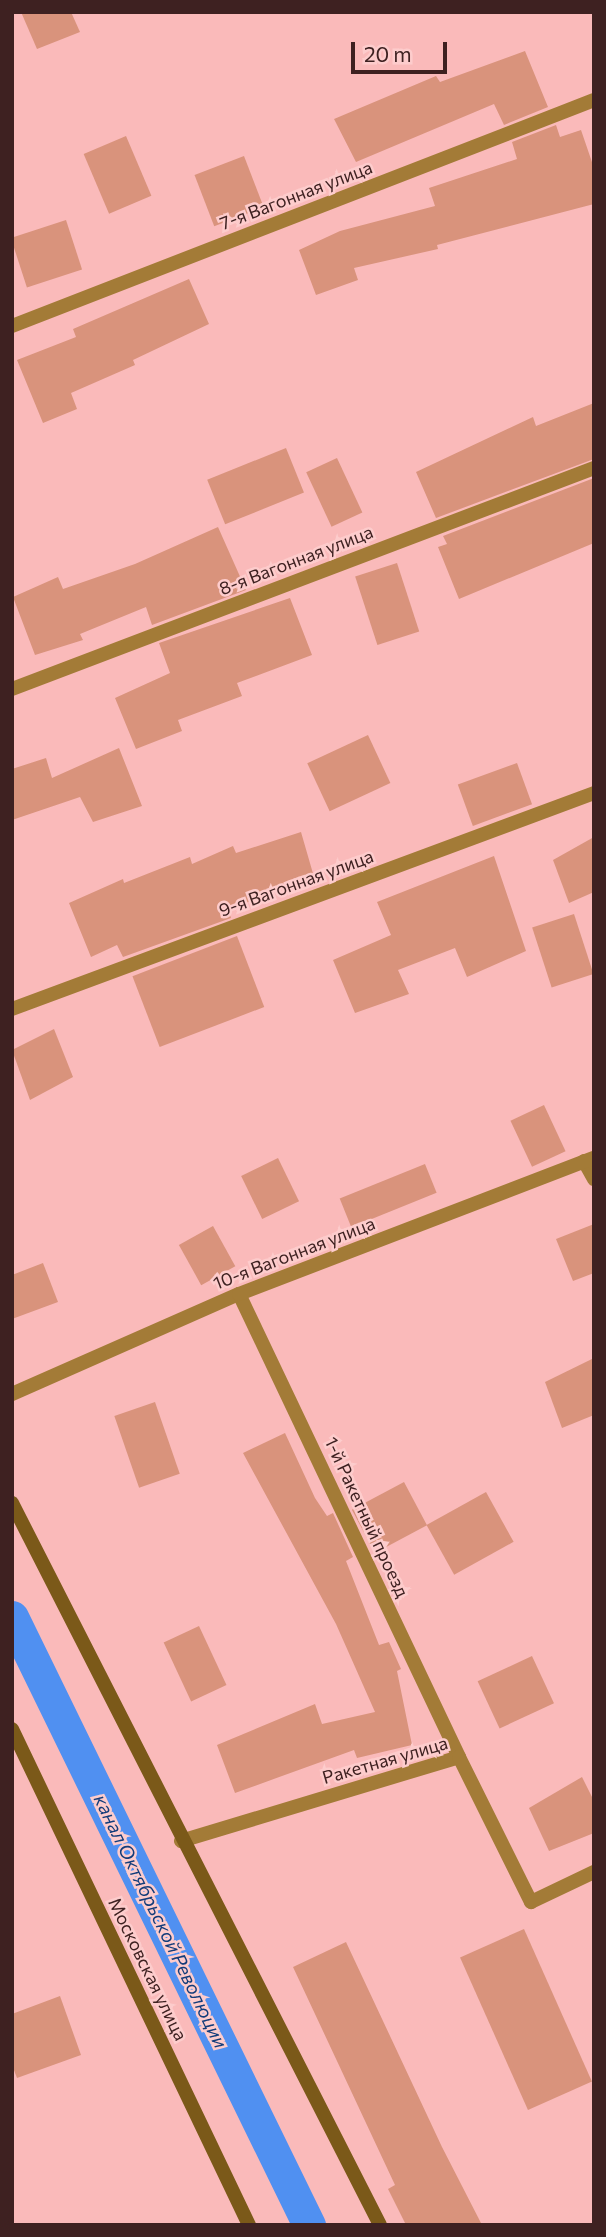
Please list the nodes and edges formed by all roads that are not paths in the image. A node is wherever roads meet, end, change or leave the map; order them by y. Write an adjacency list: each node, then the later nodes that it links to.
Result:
1 (594, 100): 2 (street, 7-я Вагонная улица)
2 (12, 326)
3 (594, 468): 4 (street, 8-я Вагонная улица)
4 (12, 689)
5 (594, 793): 6 (street, 9-я Вагонная улица)
6 (12, 1009)
7 (589, 1160): 8 (street); 9 (street, 10-я Вагонная улица)
8 (594, 1179)
9 (239, 1294): 10 (street, 10-я Вагонная улица); 13 (street, 1-й Ракетный проезд)
10 (12, 1394)
11 (12, 1503): 14 (main road)
12 (12, 1729): 16 (main road, Московская улица)
13 (459, 1757): 14 (street, Ракетная улица); 15 (street, Ракетная улица)
14 (181, 1841): 17 (main road)
15 (594, 1872)
16 (249, 2225)
17 (380, 2225)

